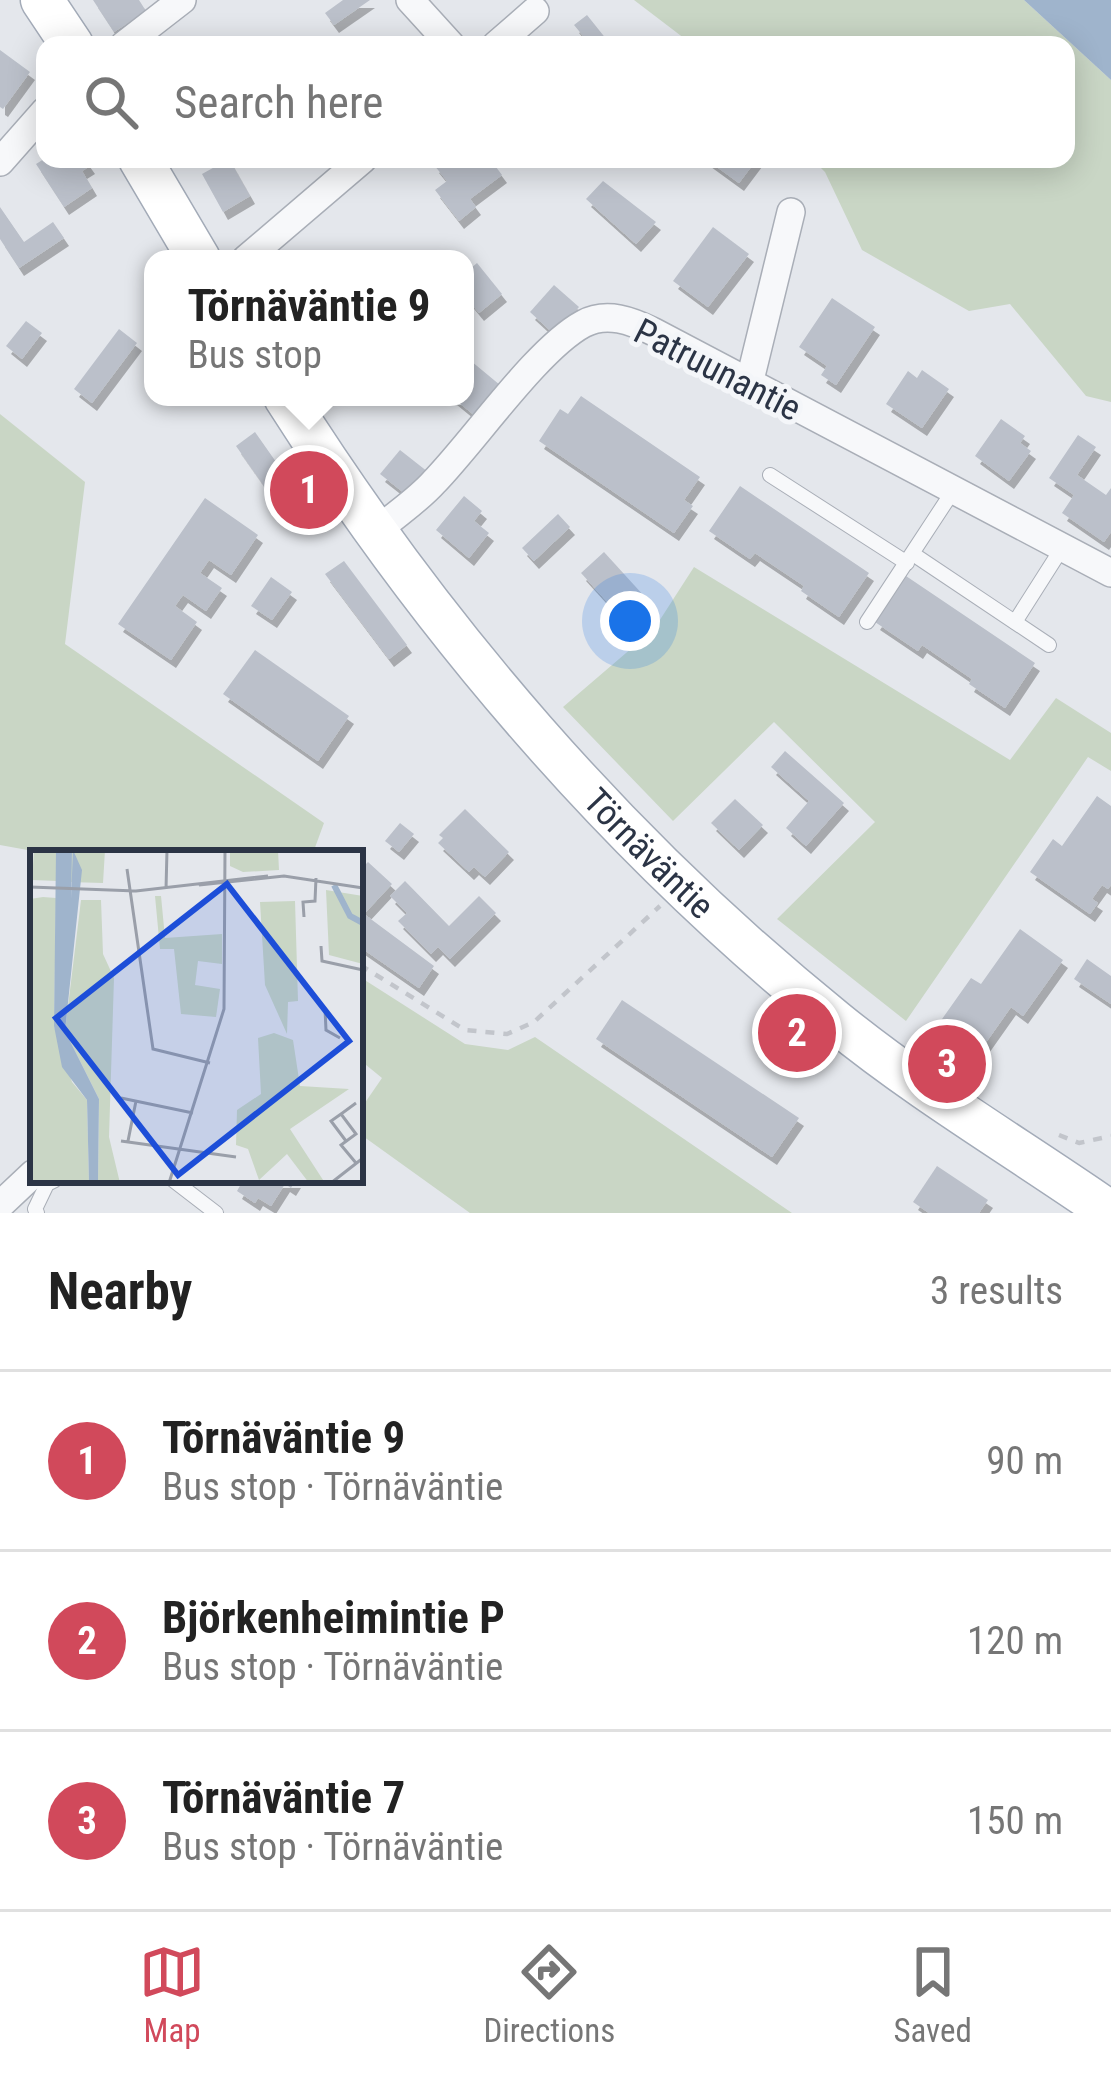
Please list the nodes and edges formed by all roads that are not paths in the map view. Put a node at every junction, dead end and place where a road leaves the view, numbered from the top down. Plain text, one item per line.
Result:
1 (42, 0) edge
2 (182, 0) edge
3 (410, 0) edge
4 (535, 11) dead end
5 (66, 36) edge
6 (136, 36) edge
7 (443, 36) edge
8 (506, 36) edge
9 (36, 121) edge
10 (0, 162) edge
11 (145, 168) edge
12 (352, 168) edge
13 (791, 212) dead end
14 (194, 250) edge
15 (257, 250) edge
16 (749, 385) junction
17 (291, 406) edge
18 (770, 475) dead end
19 (953, 491) junction
20 (377, 531) junction
21 (1062, 548) junction
22 (910, 558) junction
23 (1111, 573) edge
24 (867, 622) dead end
25 (1016, 622) junction
26 (1049, 645) dead end
27 (38, 1183) edge
28 (44, 1183) edge
29 (176, 1183) edge
30 (0, 1205) edge
31 (37, 1213) edge
32 (216, 1213) edge
33 (1111, 1213) edge

1 - 5 main road
2 - 6 street
3 - 7 street
4 - 8 street
9 - 10 street
11 - 14 main road
12 - 15 street
13 - 16 street
16 - 19 street, Patruunantie
16 - 20 street, Patruunantie
17 - 20 main road, Törnäväntie
18 - 22 lane
19 - 21 street, Patruunantie
19 - 22 lane
20 - 33 main road, Törnäväntie
21 - 23 street, Patruunantie
21 - 25 lane
22 - 24 lane
22 - 25 lane
25 - 26 lane
27 - 30 street
28 - 31 lane
29 - 32 lane

